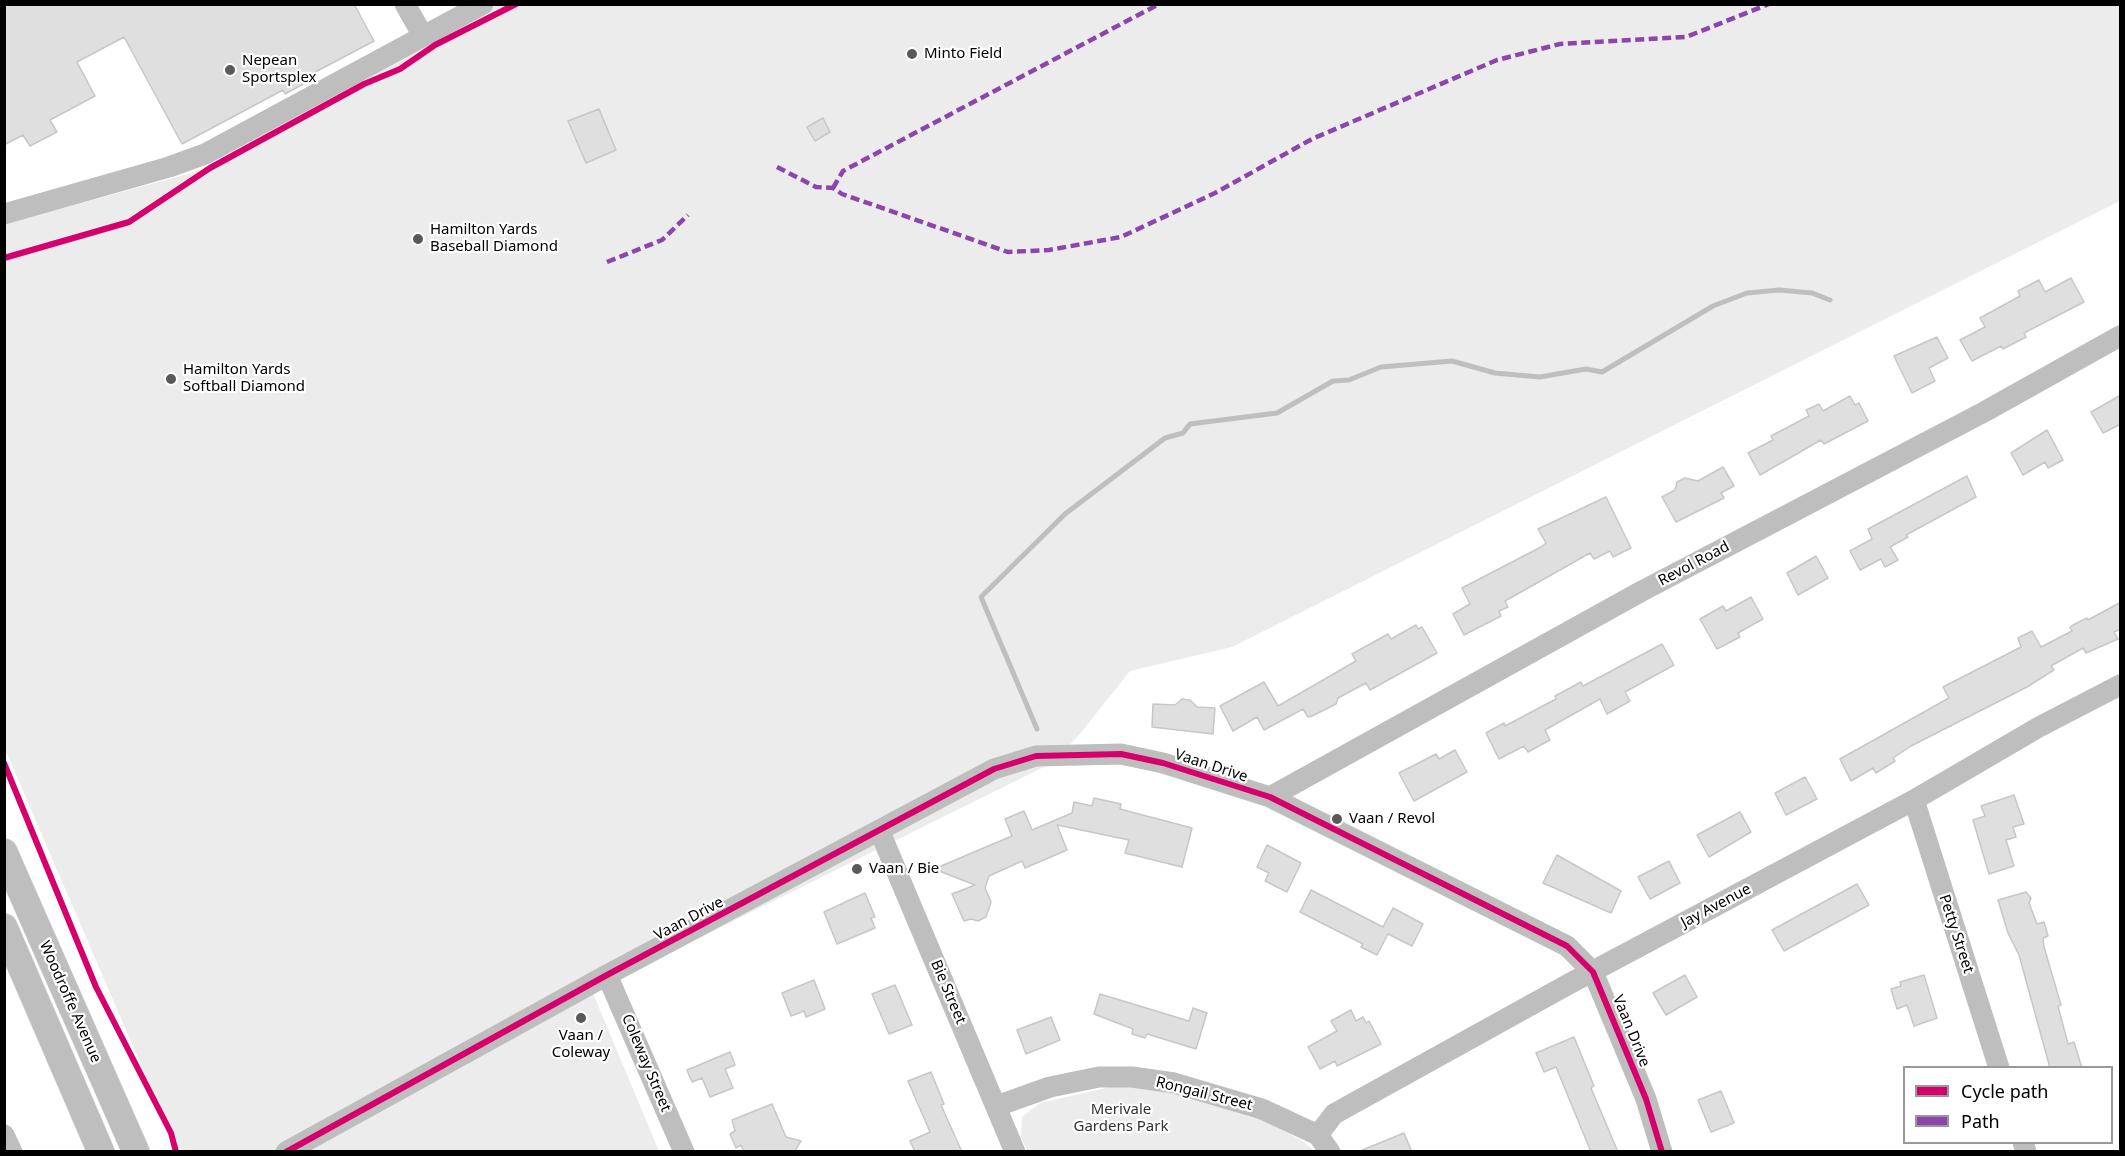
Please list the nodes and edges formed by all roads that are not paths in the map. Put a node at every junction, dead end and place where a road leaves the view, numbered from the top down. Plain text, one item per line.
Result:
1 (405, 4) edge
2 (483, 4) edge
3 (423, 36) junction
4 (4, 214) edge
5 (2121, 336) edge
6 (2121, 685) edge
7 (1270, 797) junction
8 (1914, 801) junction
9 (880, 832) junction
10 (4, 852) edge
11 (4, 927) edge
12 (1593, 972) junction
13 (608, 975) junction
14 (1998, 1066) edge
15 (996, 1106) junction
16 (4, 1135) edge
17 (1324, 1143) edge
18 (12, 1152) edge
19 (101, 1152) edge
20 (136, 1152) edge
21 (286, 1152) edge
22 (684, 1152) edge
23 (1015, 1152) edge
24 (1662, 1152) edge

1 - 3 street
2 - 3 street
3 - 4 street
5 - 7 street, Revol Road
6 - 8 street, Jay Avenue
7 - 9 street, Vaan Drive
7 - 12 street, Vaan Drive
8 - 12 street, Jay Avenue
8 - 14 street, Petty Street
9 - 13 street, Vaan Drive
9 - 15 street, Bie Street
10 - 20 main road, Woodroffe Avenue
11 - 19 main road, Woodroffe Avenue
12 - 17 street, Jay Avenue
12 - 24 street, Vaan Drive
13 - 21 street, Vaan Drive
13 - 22 street, Coleway Street
15 - 17 street, Rongail Street
15 - 23 street, Bie Street
16 - 18 street

